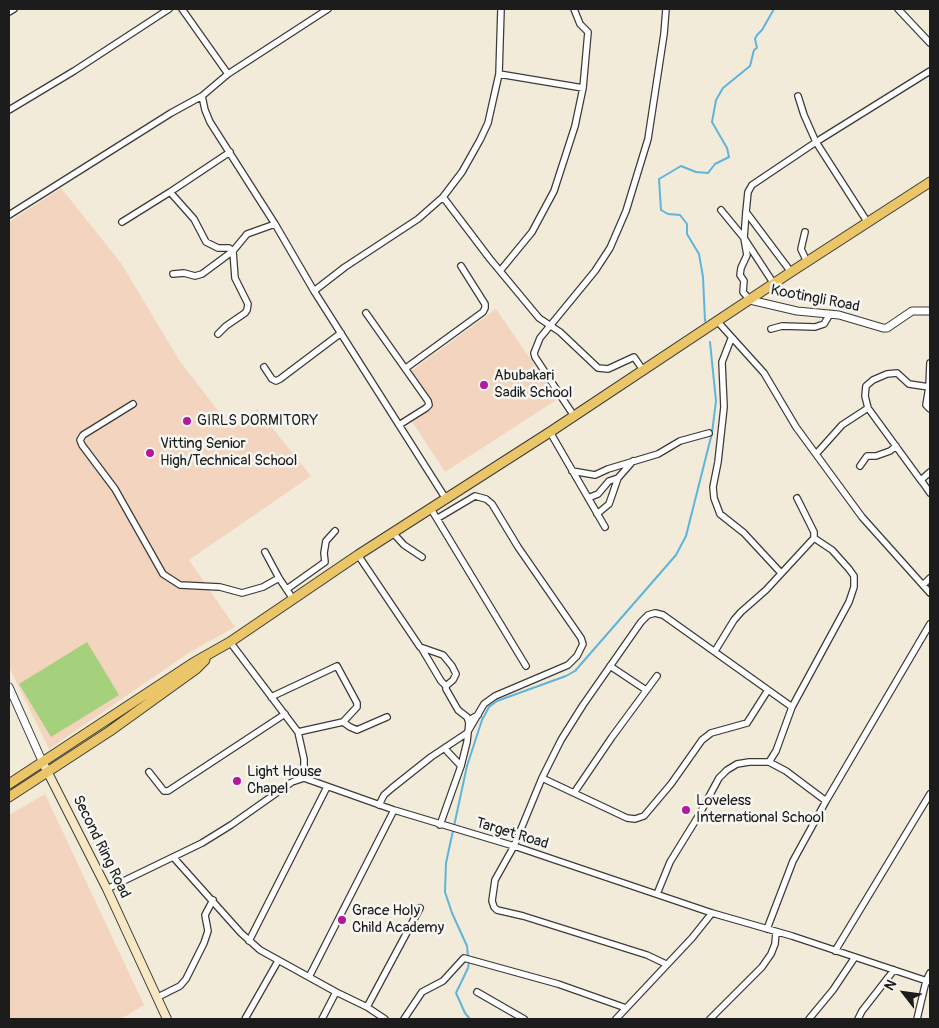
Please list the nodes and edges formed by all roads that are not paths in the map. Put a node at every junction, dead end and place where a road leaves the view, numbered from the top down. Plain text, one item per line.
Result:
1 (14, 9) edge
2 (169, 9) edge
3 (182, 9) edge
4 (328, 9) edge
5 (500, 9) edge
6 (574, 9) edge
7 (666, 9) edge
8 (898, 9) edge
9 (9, 12) edge
10 (930, 43) edge
11 (930, 71) edge
12 (228, 74) junction
13 (499, 74) junction
14 (583, 88) junction
15 (202, 96) junction
16 (798, 96) dead end
17 (9, 110) edge
18 (816, 142) junction
19 (230, 152) junction
20 (930, 182) edge
21 (170, 192) junction
22 (443, 197) junction
23 (721, 210) dead end
24 (746, 212) junction
25 (9, 215) edge
26 (122, 222) dead end
27 (868, 223) junction
28 (275, 224) junction
29 (805, 232) dead end
30 (744, 238) junction
31 (233, 252) junction
32 (807, 262) junction
33 (461, 266) dead end
34 (500, 271) junction
35 (791, 272) junction
36 (173, 274) dead end
37 (774, 284) junction
38 (314, 291) junction
39 (750, 300) junction
40 (930, 311) edge
41 (366, 313) dead end
42 (830, 314) junction
43 (714, 324) junction
44 (550, 326) junction
45 (772, 328) dead end
46 (341, 333) junction
47 (218, 334) dead end
48 (732, 339) junction
49 (930, 363) edge
50 (264, 367) dead end
51 (406, 368) junction
52 (643, 370) junction
53 (929, 387) junction
54 (133, 404) dead end
55 (868, 408) junction
56 (930, 409) edge
57 (574, 416) junction
58 (399, 425) junction
59 (550, 432) junction
60 (709, 433) dead end
61 (896, 446) junction
62 (817, 453) junction
63 (633, 461) junction
64 (860, 466) dead end
65 (572, 471) junction
66 (930, 472) edge
67 (618, 478) junction
68 (922, 482) junction
69 (930, 492) edge
70 (588, 498) junction
71 (796, 498) dead end
72 (446, 499) junction
73 (431, 509) junction
74 (597, 514) junction
75 (438, 518) junction
76 (605, 527) dead end
77 (335, 531) dead end
78 (394, 533) junction
79 (814, 538) junction
80 (266, 552) dead end
81 (358, 555) junction
82 (422, 556) dead end
83 (781, 573) junction
84 (279, 578) junction
85 (930, 578) edge
86 (923, 585) junction
87 (286, 589) junction
88 (930, 593) edge
89 (293, 599) junction
90 (930, 624) edge
91 (230, 642) junction
92 (422, 649) junction
93 (715, 651) junction
94 (526, 666) dead end
95 (610, 666) junction
96 (657, 676) dead end
97 (446, 686) junction
98 (9, 687) edge
99 (646, 690) junction
100 (768, 690) junction
101 (271, 696) junction
102 (792, 707) junction
103 (285, 714) junction
104 (478, 716) junction
105 (387, 717) dead end
106 (343, 722) junction
107 (469, 723) junction
108 (298, 732) junction
109 (467, 733) junction
110 (446, 747) junction
111 (769, 762) junction
112 (461, 766) junction
113 (45, 767) junction
114 (149, 772) dead end
115 (304, 778) junction
116 (542, 778) junction
117 (9, 784) edge
118 (327, 787) junction
119 (574, 793) junction
120 (930, 794) edge
121 (9, 797) edge
122 (826, 801) junction
123 (379, 805) junction
124 (394, 810) junction
125 (442, 825) junction
126 (514, 846) junction
127 (174, 858) junction
128 (107, 889) junction
129 (657, 894) junction
130 (213, 900) junction
131 (420, 908) dead end
132 (712, 913) junction
133 (767, 929) junction
134 (776, 932) junction
135 (248, 941) junction
136 (835, 951) junction
137 (855, 958) junction
138 (278, 961) junction
139 (666, 964) junction
140 (894, 970) junction
141 (930, 973) edge
142 (309, 977) junction
143 (928, 981) edge
144 (336, 992) junction
145 (477, 992) dead end
146 (158, 997) junction
147 (368, 1007) junction
148 (626, 1008) junction
149 (168, 1019) edge
150 (245, 1019) edge
151 (322, 1019) edge
152 (385, 1019) edge
153 (404, 1019) edge
154 (524, 1019) edge
155 (616, 1019) edge
156 (710, 1019) edge
157 (808, 1019) edge
158 (858, 1019) edge
159 (917, 1019) edge

1 - 9 street
2 - 17 street
3 - 12 street
4 - 12 street
5 - 13 street
6 - 14 street
7 - 44 street
8 - 10 street
11 - 18 street
12 - 15 street
13 - 14 street
13 - 22 street
14 - 34 street
15 - 19 street
15 - 25 street
16 - 18 street
18 - 24 street
18 - 27 street
19 - 21 street
19 - 28 street
20 - 27 highway
21 - 26 street
21 - 31 street
22 - 34 street
22 - 38 street
23 - 30 street
24 - 30 street
24 - 35 street
27 - 32 highway
28 - 31 street
28 - 38 street
29 - 32 street
30 - 37 street
30 - 39 street
31 - 36 street
31 - 47 street
32 - 35 highway
33 - 51 street
34 - 44 street
35 - 37 highway
37 - 39 highway
38 - 46 street
39 - 42 street, Kootingli Road
39 - 43 highway
40 - 42 street, Kootingli Road
41 - 51 street
42 - 45 street
43 - 48 street
43 - 52 highway
44 - 52 street
44 - 57 street
46 - 50 street
46 - 58 street
48 - 62 street
48 - 83 street
49 - 53 street
51 - 58 street
52 - 57 highway
53 - 55 street
53 - 56 street
54 - 84 street
55 - 61 street
55 - 62 street
57 - 59 highway
58 - 72 street
59 - 65 street
59 - 72 highway
60 - 63 street
61 - 64 street
61 - 68 street
62 - 86 street
63 - 65 street
63 - 67 street
65 - 70 street
66 - 68 street
67 - 70 street
67 - 74 street
68 - 69 street
70 - 74 street
71 - 79 street
72 - 73 highway
73 - 75 street
73 - 78 highway
74 - 76 street
75 - 94 street
75 - 104 street
77 - 87 street
78 - 81 highway
78 - 82 street
79 - 83 street
79 - 102 street
80 - 84 street
81 - 89 highway
81 - 92 street
83 - 93 street
84 - 87 street
85 - 86 street
86 - 88 street
87 - 89 street
89 - 91 highway
90 - 122 street
91 - 101 street
91 - 113 highway
92 - 97 street
92 - 97 street
93 - 95 street
93 - 100 street
95 - 99 street
95 - 116 street
96 - 99 street
97 - 107 street
98 - 113 street, Second Ring Road
99 - 119 street
100 - 102 street
100 - 119 street
101 - 103 street
101 - 106 street
102 - 111 street
103 - 108 street
103 - 114 street
104 - 107 street
104 - 109 street
105 - 106 street
106 - 108 street
107 - 109 street
108 - 115 street
109 - 110 street
109 - 112 street
110 - 112 street
110 - 123 street
111 - 122 street
111 - 129 street
112 - 125 street
113 - 117 highway
113 - 121 highway
113 - 128 main road, Second Ring Road
115 - 118 street, Target Road
115 - 127 street
116 - 119 street
116 - 126 street
118 - 123 street, Target Road
118 - 135 street
120 - 136 street
122 - 133 street
123 - 124 street, Target Road
124 - 125 street, Target Road
124 - 142 street
125 - 126 street, Target Road
126 - 129 street, Target Road
126 - 139 street
127 - 128 street
127 - 130 street
128 - 146 main road, Second Ring Road
129 - 132 street, Target Road
130 - 135 street
130 - 146 street
131 - 147 street
132 - 133 street, Target Road
132 - 139 street
133 - 134 street, Target Road
134 - 136 street, Target Road
134 - 156 street
135 - 138 street
136 - 137 street, Target Road
137 - 140 street, Target Road
137 - 157 street
138 - 142 street
138 - 150 street
139 - 148 street
140 - 143 street, Target Road
140 - 158 street
141 - 143 street
142 - 144 street
143 - 159 street
144 - 147 street
144 - 151 street
145 - 154 street
146 - 149 main road, Second Ring Road
147 - 152 street
148 - 153 street
148 - 155 street

